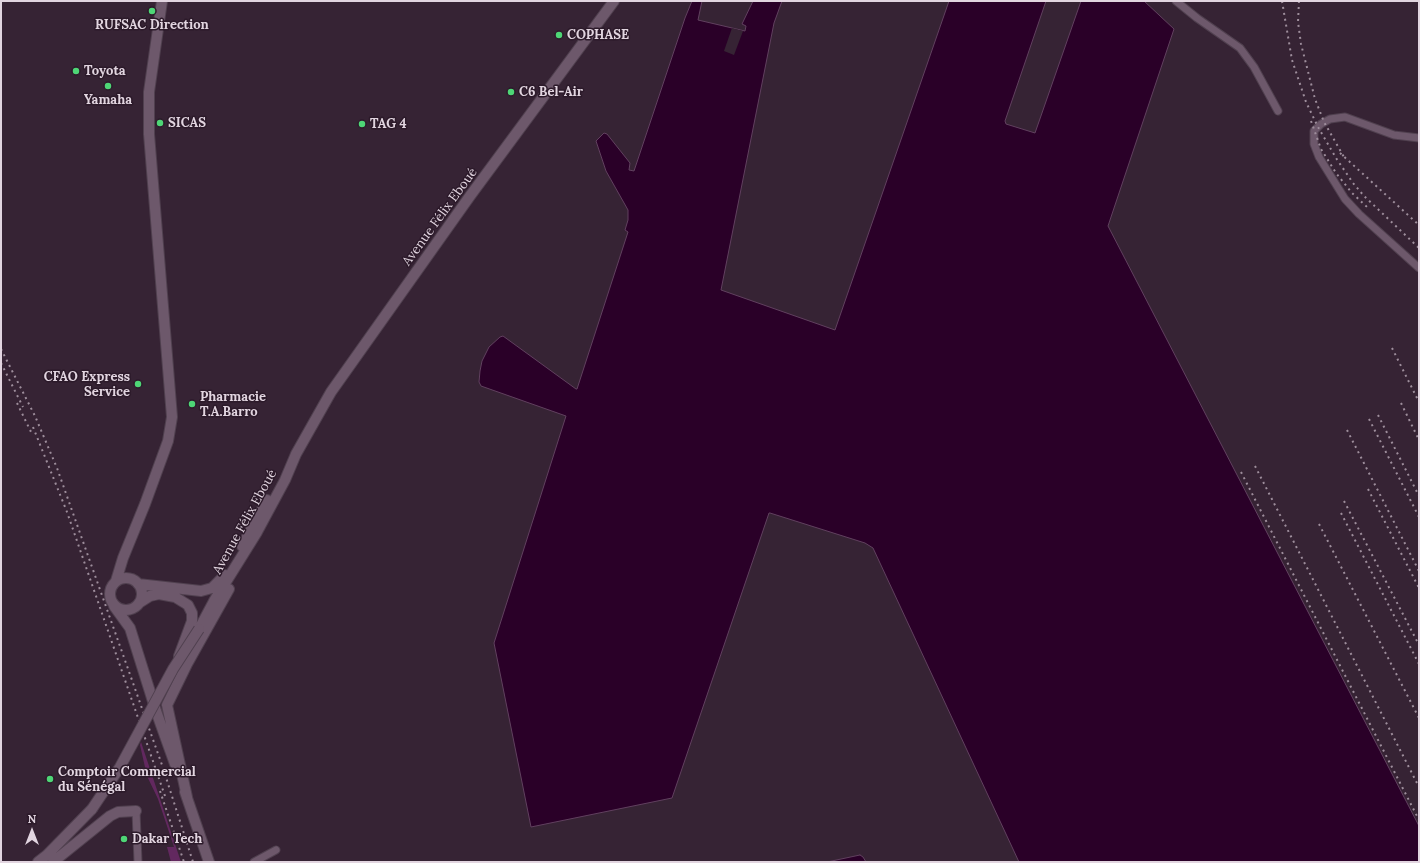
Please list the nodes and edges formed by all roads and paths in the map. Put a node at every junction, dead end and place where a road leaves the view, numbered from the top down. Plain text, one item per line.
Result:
1 (162, 1) edge
2 (614, 1) edge
3 (1176, 1) edge
4 (1278, 111) dead end
5 (1419, 138) edge
6 (1419, 268) edge
7 (296, 454) junction
8 (257, 532) junction
9 (123, 558) junction
10 (225, 575) junction
11 (116, 581) junction
12 (136, 582) junction
13 (199, 591) junction
14 (212, 604) junction
15 (137, 605) junction
16 (188, 605) junction
17 (114, 606) junction
18 (130, 628) junction
19 (194, 629) junction
20 (167, 705) junction
21 (156, 711) junction
22 (187, 797) junction
23 (136, 811) joint
24 (75, 830) junction
25 (276, 850) dead end
26 (38, 862) edge
27 (53, 862) edge
28 (138, 862) edge
29 (209, 862) edge
30 (254, 862) edge

1 - 9 street
2 - 7 street, Avenue Félix Eboué
3 - 4 street
5 - 6 street
7 - 8 street, Avenue Félix Eboué
7 - 10 street, Avenue Félix Eboué
8 - 14 street, Avenue Félix Eboué
8 - 20 street
9 - 11 street
9 - 12 street
10 - 13 street
10 - 14 street, Avenue Félix Eboué
11 - 12 street
11 - 17 street
12 - 13 street
12 - 15 street
13 - 14 street
13 - 16 street
14 - 19 street, Avenue Félix Eboué
15 - 16 street
15 - 17 street
15 - 18 street
16 - 19 street
17 - 18 street
18 - 21 street
19 - 24 street, Avenue Félix Eboué, bridge
20 - 21 street
20 - 22 street
21 - 22 street
22 - 29 street
23 - 27 street
23 - 28 street
24 - 26 street
24 - 27 street
25 - 30 street

